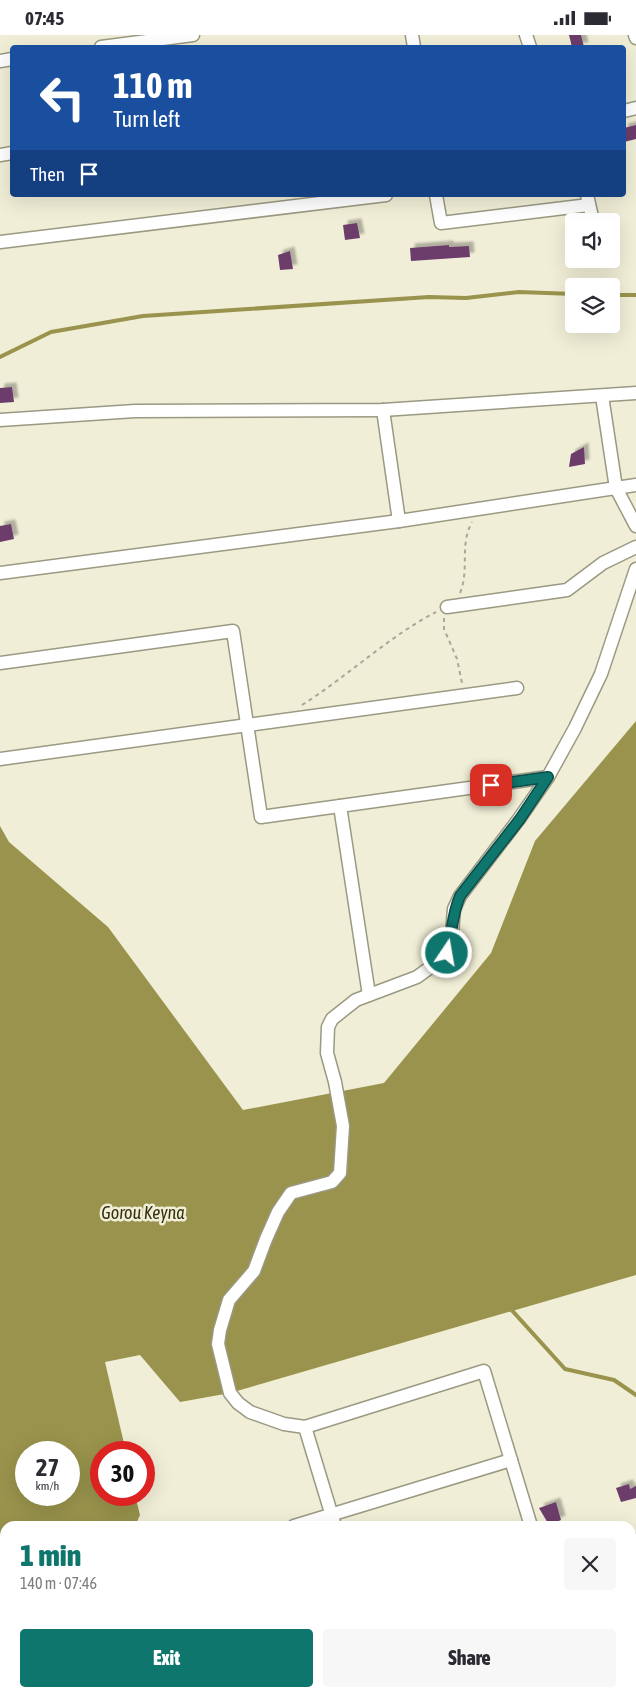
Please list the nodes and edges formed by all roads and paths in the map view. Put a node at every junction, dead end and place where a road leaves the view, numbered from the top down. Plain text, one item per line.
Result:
1 (193, 35) edge
2 (116, 45) edge
3 (370, 197) edge
4 (436, 197) edge
5 (588, 200) edge
6 (591, 213) edge
7 (0, 242) edge
8 (636, 393) edge
9 (602, 396) junction
10 (383, 411) junction
11 (0, 420) edge
12 (636, 485) edge
13 (616, 488) junction
14 (399, 521) junction
15 (636, 526) edge
16 (636, 547) edge
17 (636, 569) edge
18 (0, 573) edge
19 (447, 607) joint
20 (0, 663) edge
21 (516, 688) dead end
22 (299, 707) dead end
23 (246, 725) junction
24 (0, 759) edge
25 (548, 777) junction
26 (340, 806) junction
27 (369, 995) junction
28 (305, 1427) junction
29 (511, 1460) junction
30 (333, 1521) edge
31 (529, 1521) edge

1 - 2 street
3 - 7 street
4 - 5 street
5 - 6 street
8 - 9 street
9 - 10 street
9 - 13 street
10 - 11 street
10 - 14 street
12 - 13 street
13 - 14 street
13 - 15 street
14 - 18 street
16 - 19 street
17 - 25 street
19 - 22 path
20 - 23 street
21 - 23 street
23 - 24 street
23 - 26 street
25 - 26 street
25 - 27 street
26 - 27 street
27 - 28 street
28 - 29 street
28 - 30 street
29 - 30 street
29 - 31 street

